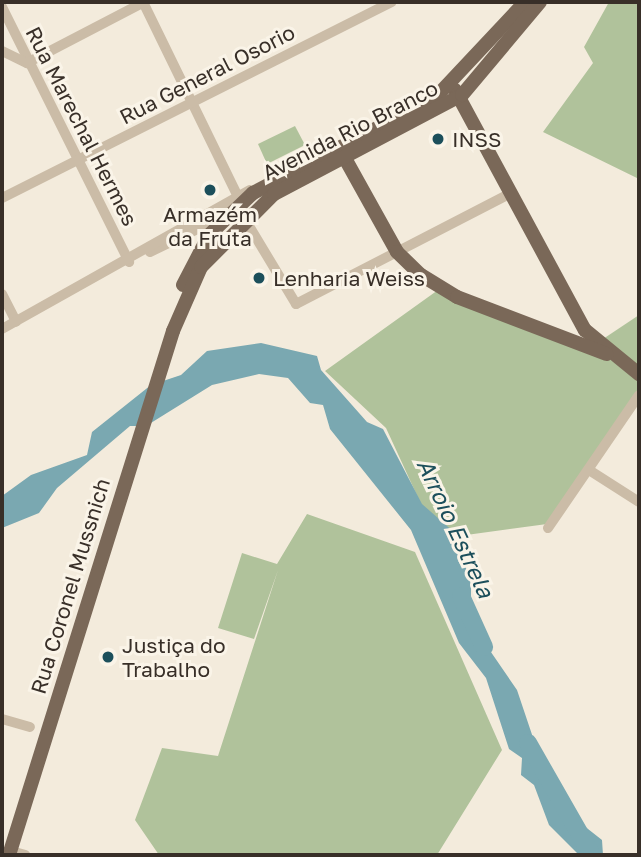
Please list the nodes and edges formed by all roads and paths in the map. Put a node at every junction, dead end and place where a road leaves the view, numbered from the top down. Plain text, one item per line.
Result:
1 (143, 2) edge
2 (391, 2) edge
3 (525, 2) edge
4 (540, 2) edge
5 (2, 7) edge
6 (2, 51) edge
7 (27, 63) junction
8 (449, 86) junction
9 (462, 95) junction
10 (193, 104) junction
11 (343, 155) junction
12 (78, 160) junction
13 (271, 188) junction
14 (511, 193) junction
15 (2, 198) edge
16 (236, 203) junction
17 (246, 221) junction
18 (397, 252) junction
19 (129, 262) junction
20 (2, 294) edge
21 (16, 322) junction
22 (2, 329) edge
23 (585, 330) junction
24 (172, 332) junction
25 (565, 338) junction
26 (607, 354) junction
27 (639, 374) edge
28 (639, 395) edge
29 (589, 470) junction
30 (639, 502) edge
31 (548, 528) dead end
32 (2, 719) edge
33 (30, 727) dead end
34 (12, 849) edge

1 - 7 street
1 - 10 street
2 - 10 street, Rua General Osorio
3 - 8 main road, Avenida Rio Branco
4 - 9 main road, Avenida Rio Branco
5 - 7 street, Rua Marechal Hermes
6 - 7 street
7 - 12 street, Rua Marechal Hermes
8 - 9 main road
8 - 11 main road, Avenida Rio Branco
9 - 11 main road, Avenida Rio Branco
9 - 14 main road
10 - 12 street, Rua General Osorio
10 - 16 street
11 - 13 main road, Avenida Rio Branco
11 - 18 main road
12 - 15 street, Rua General Osorio
12 - 19 street, Rua Marechal Hermes
13 - 16 main road, Rua Coronel Mussnich
13 - 17 main road, Rua Coronel Mussnich
14 - 18 street
14 - 23 main road
16 - 19 street
16 - 24 main road, Rua Coronel Mussnich
17 - 18 street
17 - 24 main road, Rua Coronel Mussnich
18 - 25 main road
19 - 21 street
20 - 21 street
21 - 22 street
23 - 25 main road
23 - 26 main road
24 - 34 main road, Rua Coronel Mussnich
25 - 26 main road
26 - 27 main road
28 - 29 street
29 - 30 street
29 - 31 street
32 - 33 street

